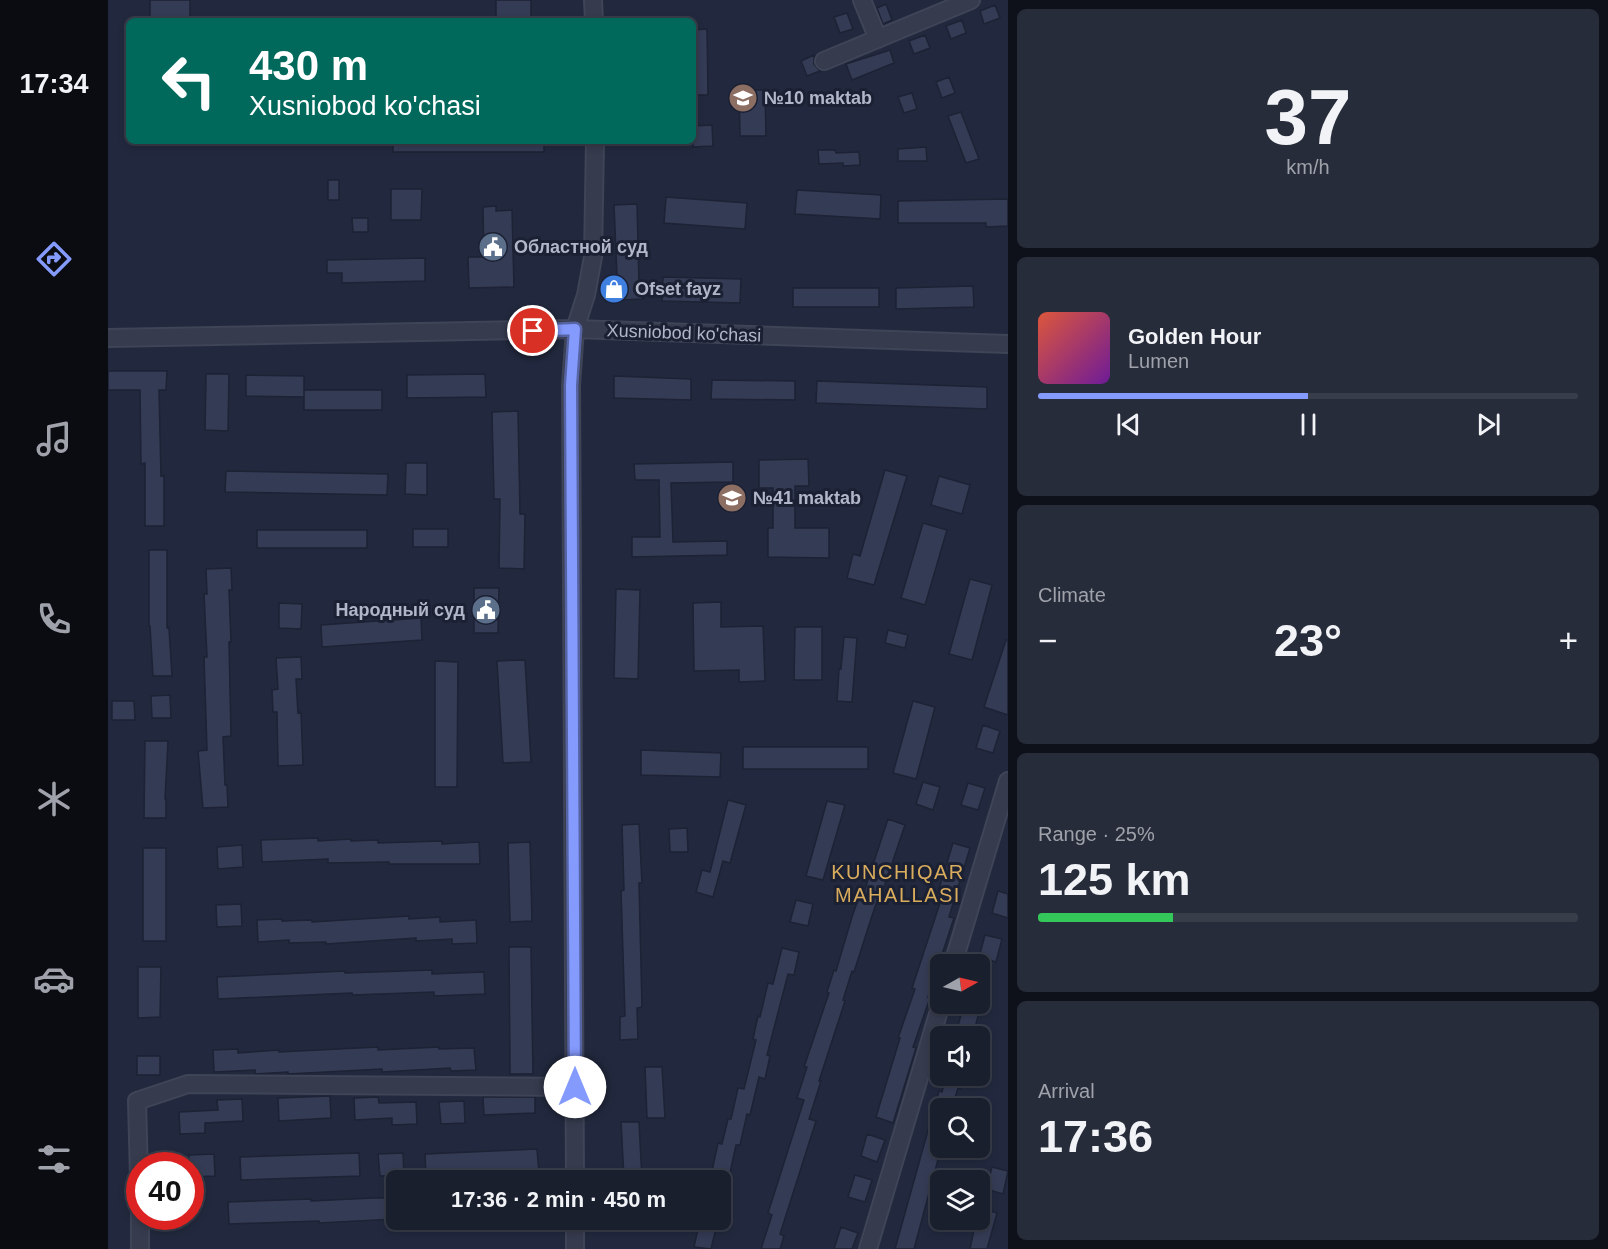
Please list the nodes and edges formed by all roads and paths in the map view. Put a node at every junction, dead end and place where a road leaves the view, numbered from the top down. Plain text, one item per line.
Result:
1 (593, 0) edge
2 (862, 0) edge
3 (971, 0) edge
4 (594, 18) edge
5 (878, 39) junction
6 (824, 61) dead end
7 (595, 144) edge
8 (575, 329) junction
9 (108, 338) edge
10 (1008, 344) edge
11 (1008, 781) edge
12 (956, 954) edge
13 (938, 1014) edge
14 (575, 1087) junction
15 (138, 1152) edge
16 (575, 1170) edge
17 (140, 1230) edge
18 (575, 1230) edge
19 (140, 1249) edge
20 (575, 1249) edge
21 (868, 1249) edge

1 - 4 street
2 - 5 street
3 - 5 street
5 - 6 street
7 - 8 street
8 - 9 street, Xusniobod ko'chasi
8 - 10 street, Xusniobod ko'chasi
8 - 14 street
11 - 12 street
13 - 21 street
14 - 15 street
14 - 16 street
17 - 19 street
18 - 20 street

